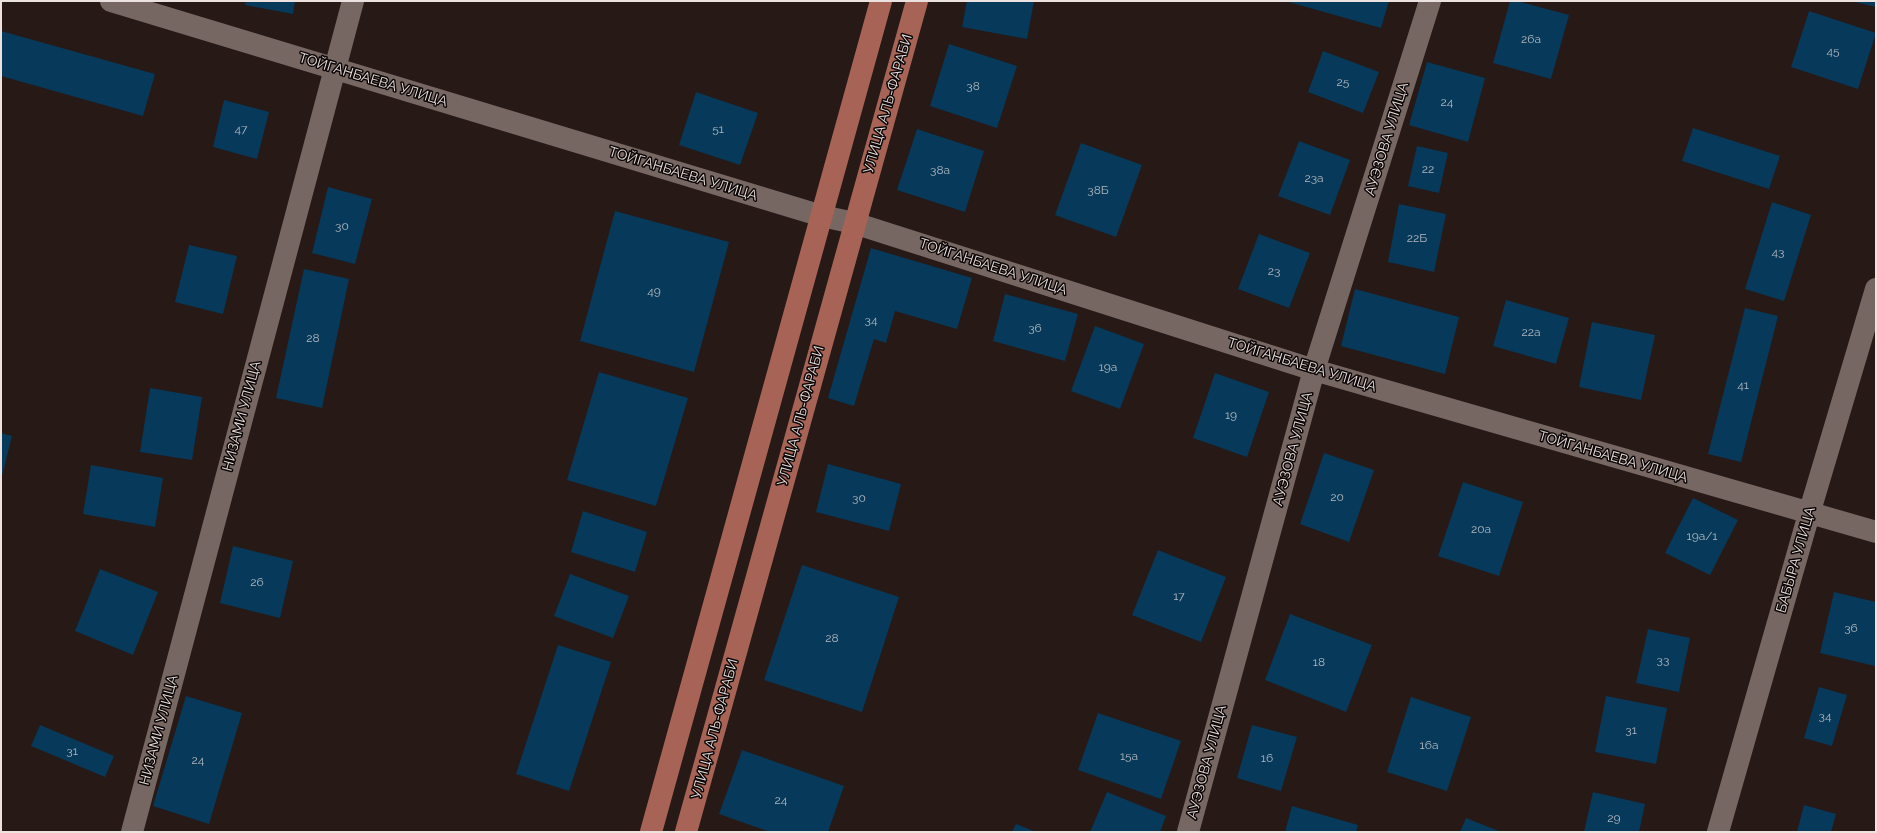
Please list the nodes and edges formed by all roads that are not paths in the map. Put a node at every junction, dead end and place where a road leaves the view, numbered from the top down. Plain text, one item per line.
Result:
1 (110, 1) edge
2 (353, 1) edge
3 (881, 1) edge
4 (917, 1) edge
5 (1430, 1) edge
6 (334, 68) junction
7 (822, 216) junction
8 (854, 223) junction
9 (1876, 289) edge
10 (1314, 370) junction
11 (1809, 514) junction
12 (1876, 532) edge
13 (132, 832) edge
14 (651, 832) edge
15 (686, 832) edge
16 (1188, 832) edge
17 (1718, 832) edge

1 - 6 street, ТОЙГАНБАЕВА УЛИЦА
2 - 6 street, НИЗАМИ УЛИЦА
3 - 7 main road
4 - 8 main road, УЛИЦА АЛЬ-ФАРАБИ
5 - 10 street, АУЭЗОВА УЛИЦА
6 - 7 street, ТОЙГАНБАЕВА УЛИЦА
6 - 13 street, НИЗАМИ УЛИЦА
7 - 8 street, ТОЙГАНБАЕВА УЛИЦА
7 - 14 main road
8 - 10 street, ТОЙГАНБАЕВА УЛИЦА
8 - 15 main road, УЛИЦА АЛЬ-ФАРАБИ
9 - 11 street, БАБЫРА УЛИЦА
10 - 11 street, ТОЙГАНБАЕВА УЛИЦА
10 - 16 street, АУЭЗОВА УЛИЦА
11 - 12 street, ТОЙГАНБАЕВА УЛИЦА
11 - 17 street, БАБЫРА УЛИЦА

